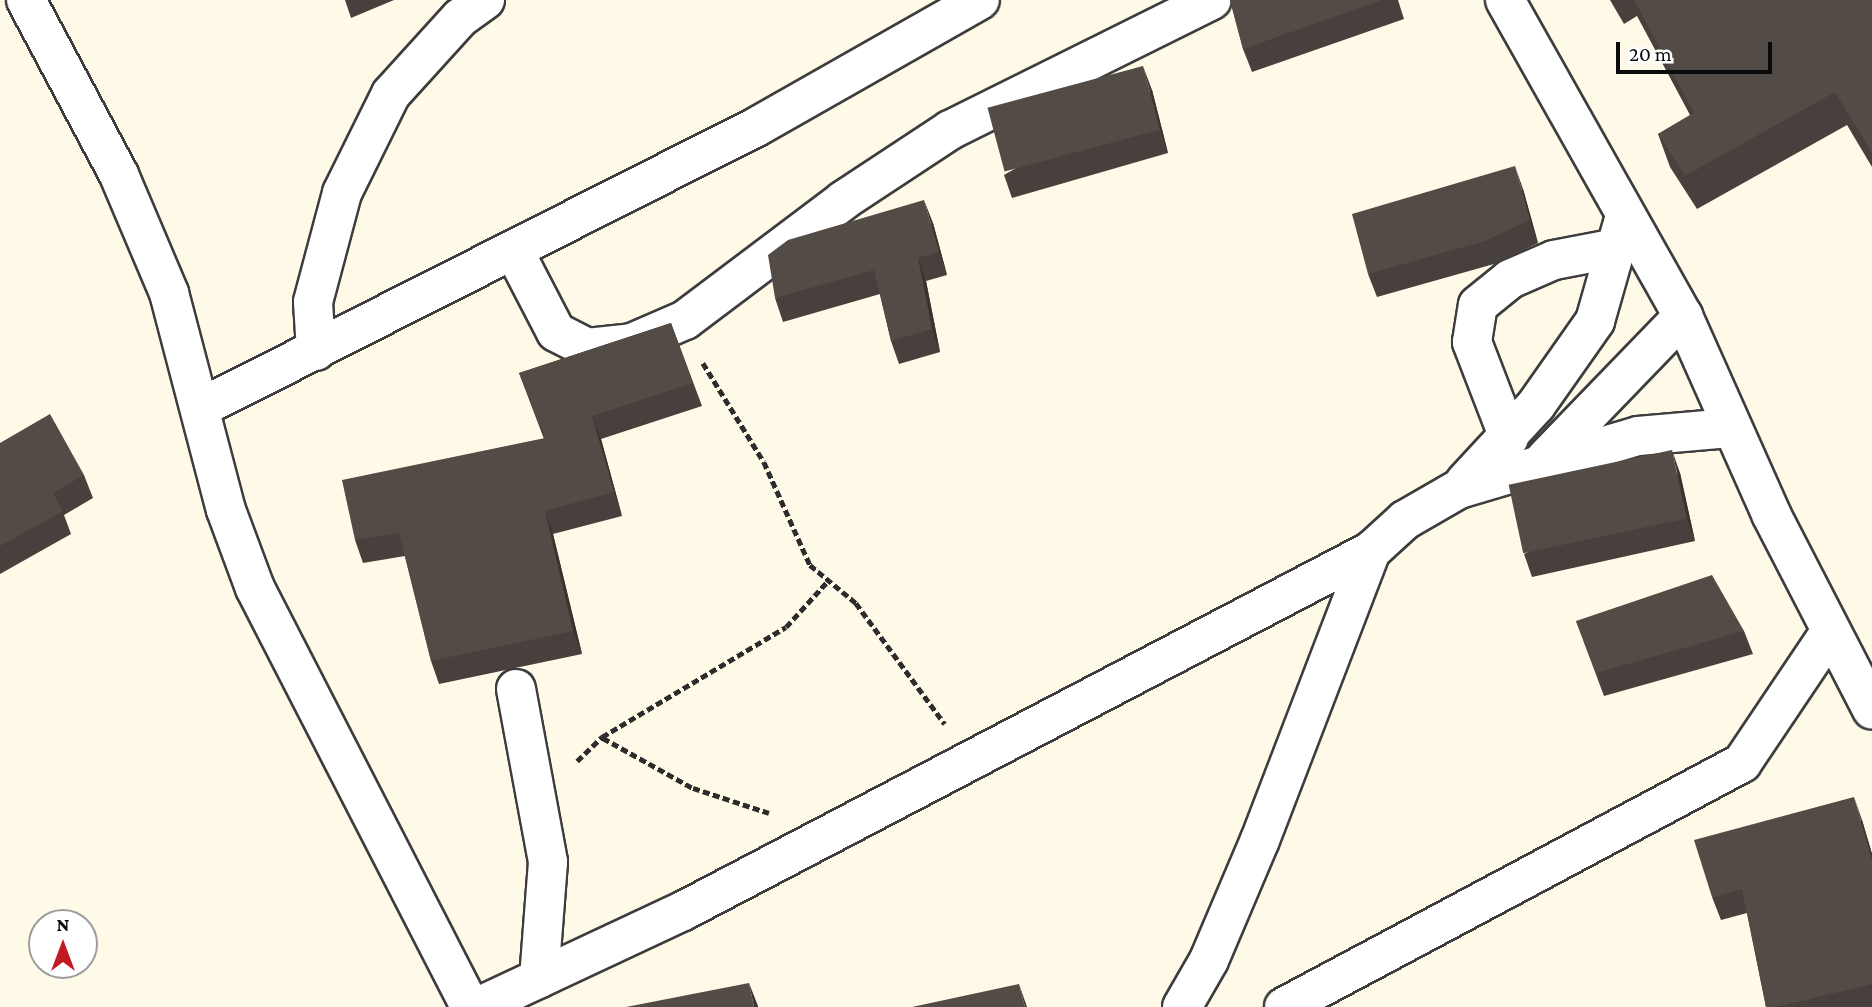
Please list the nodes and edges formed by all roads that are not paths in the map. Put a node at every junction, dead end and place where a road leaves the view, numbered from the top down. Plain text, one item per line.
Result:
1 (26, 0) edge
2 (485, 0) edge
3 (980, 0) edge
4 (1212, 0) edge
5 (1505, 0) edge
6 (1621, 232) junction
7 (514, 251) junction
8 (1683, 316) junction
9 (316, 351) junction
10 (202, 407) junction
11 (1730, 428) junction
12 (1509, 439) junction
13 (1543, 460) junction
14 (1459, 489) junction
15 (1371, 551) junction
16 (1830, 632) junction
17 (516, 689) dead end
18 (1872, 710) edge
19 (538, 979) junction
20 (470, 1007) edge
21 (478, 1007) edge
22 (1181, 1007) edge
23 (1284, 1007) edge

1 - 10 street
2 - 9 street
3 - 7 street
4 - 7 street
5 - 6 street
6 - 8 street
6 - 12 street
6 - 12 street
7 - 9 street
8 - 11 street
8 - 13 street
9 - 10 street
10 - 20 street
11 - 13 street
11 - 16 street
12 - 14 street
13 - 14 street
14 - 15 street
15 - 19 street
15 - 22 street
16 - 18 street
16 - 23 street
17 - 19 street
19 - 21 street

